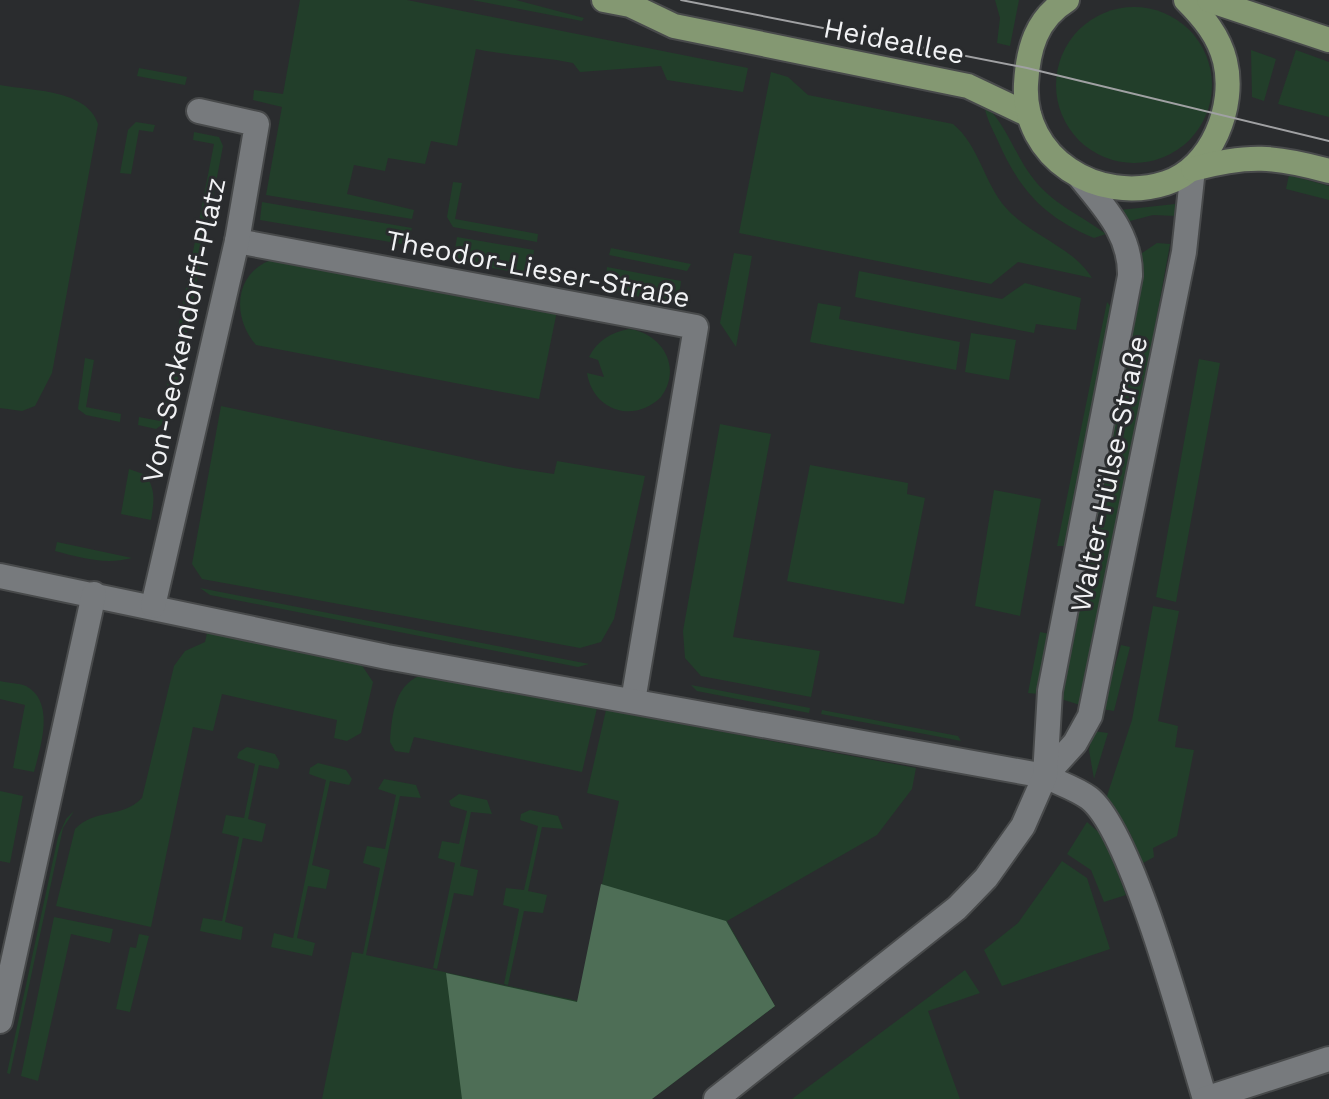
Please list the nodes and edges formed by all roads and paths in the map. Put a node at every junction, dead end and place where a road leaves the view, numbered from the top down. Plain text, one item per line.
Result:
1 (604, 0) edge
2 (1041, 0) edge
3 (1067, 0) edge
4 (1186, 0) edge
5 (1209, 0) edge
6 (1036, 31) junction
7 (1329, 40) edge
8 (199, 111) dead end
9 (1029, 115) junction
10 (1193, 169) junction
11 (1329, 171) edge
12 (1080, 177) junction
13 (237, 241) junction
14 (0, 576) edge
15 (94, 594) junction
16 (153, 606) junction
17 (633, 701) junction
18 (1045, 776) junction
19 (0, 1021) edge
20 (1329, 1059) edge
21 (716, 1099) edge
22 (1205, 1099) edge

1 - 9 main road, Heideallee
2 - 6 street
3 - 6 main road
4 - 10 main road
5 - 7 main road
6 - 9 main road
8 - 13 street, Von-Seckendorff-Platz
9 - 12 main road
10 - 11 main road
10 - 12 main road
10 - 18 street, Walter-Hülse-Straße
12 - 18 street, Walter-Hülse-Straße
13 - 16 street, Von-Seckendorff-Platz
13 - 17 street, Theodor-Lieser-Straße
14 - 15 street
15 - 16 street
15 - 19 street
16 - 17 street
17 - 18 street
18 - 21 street, Walter-Hülse-Straße
18 - 22 street
20 - 22 street

